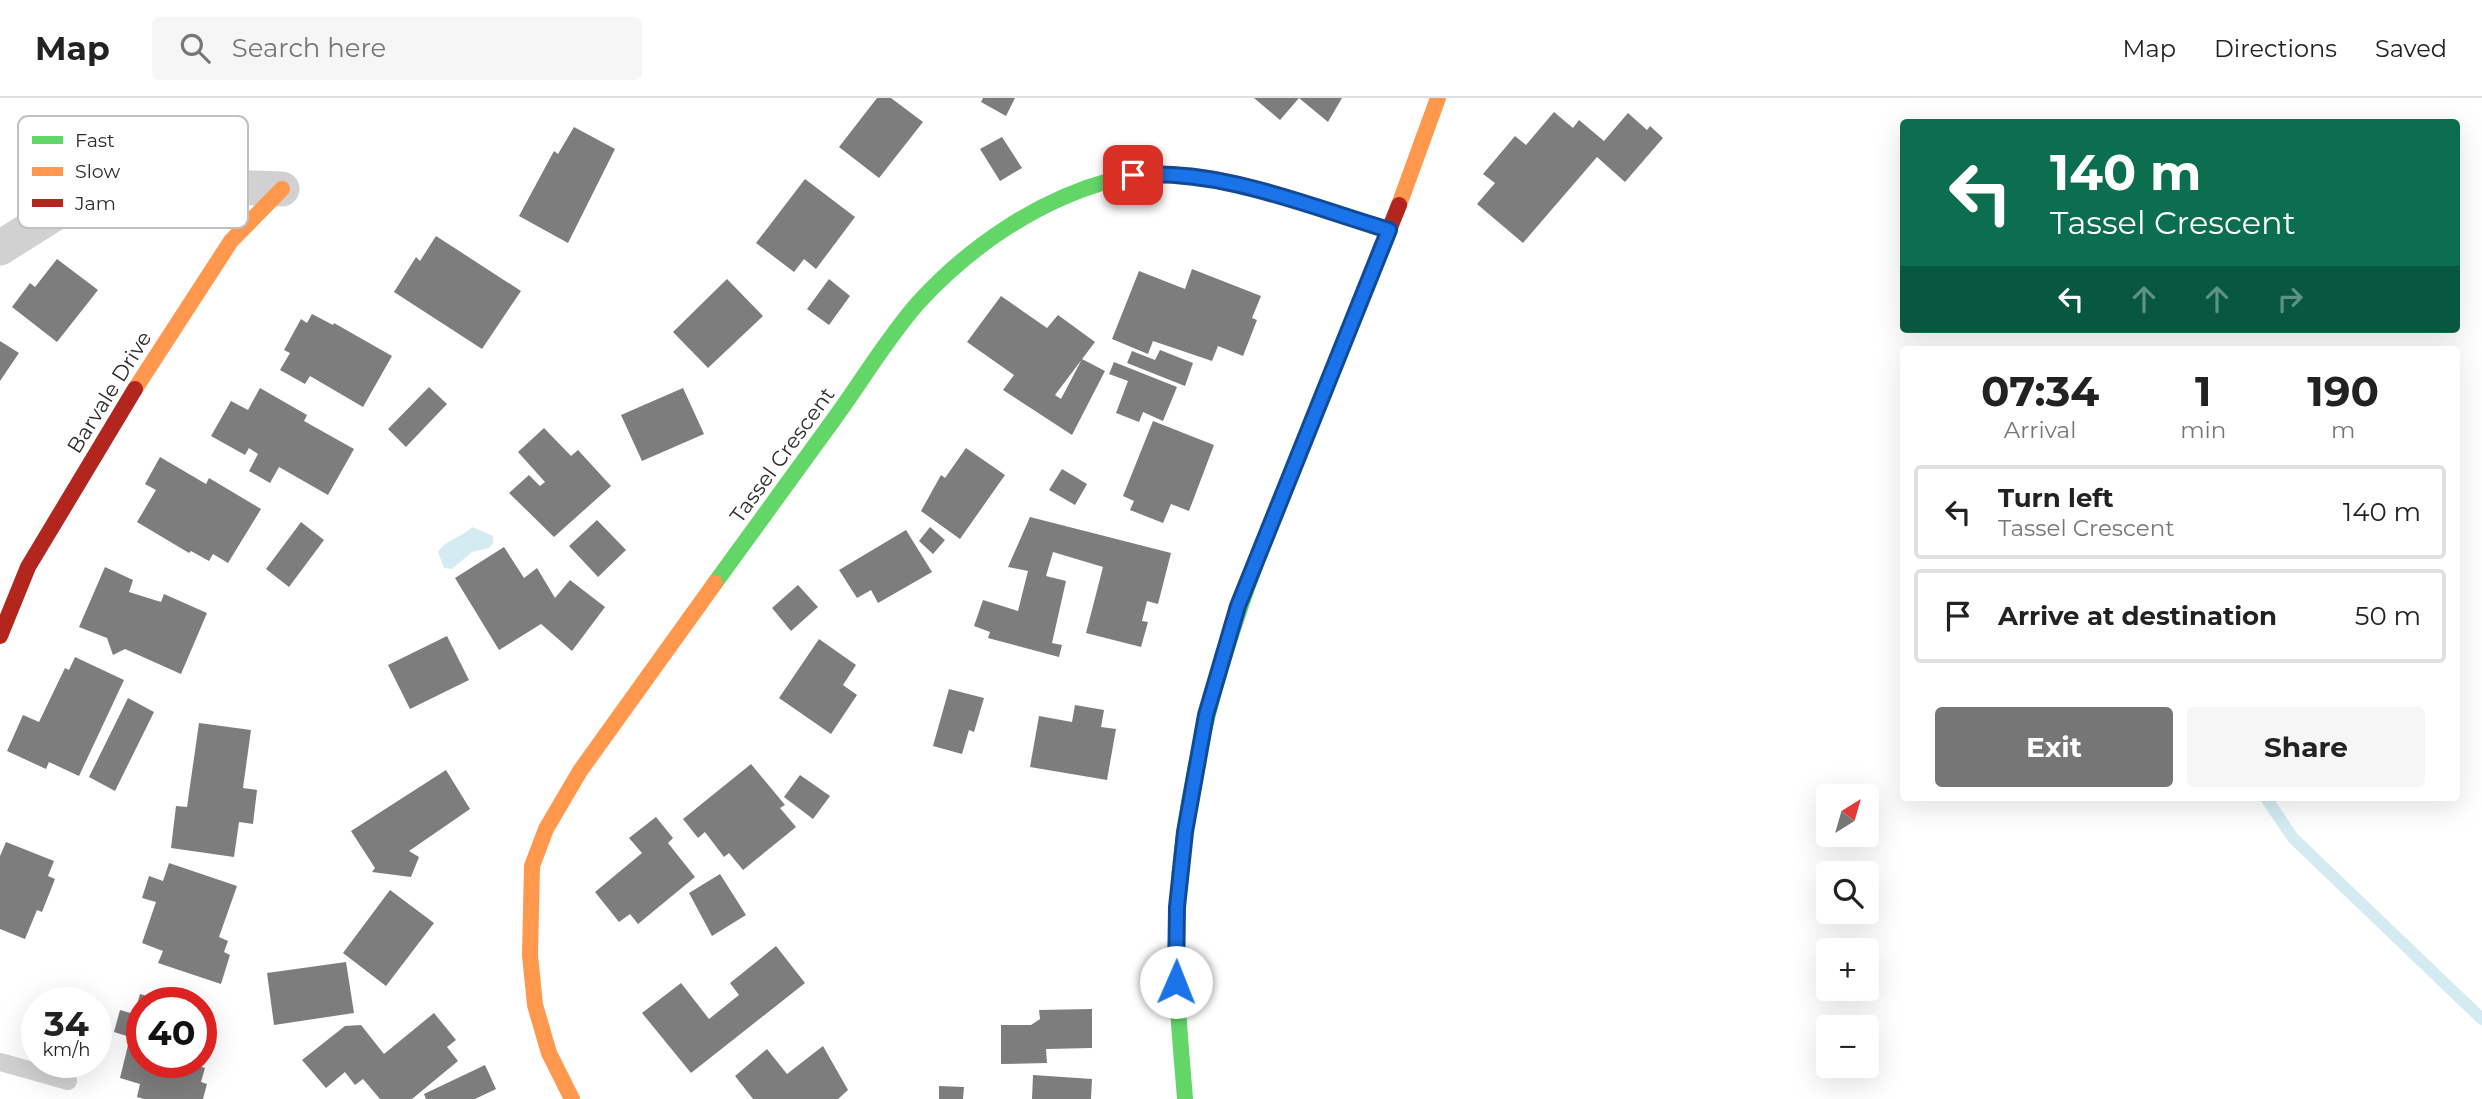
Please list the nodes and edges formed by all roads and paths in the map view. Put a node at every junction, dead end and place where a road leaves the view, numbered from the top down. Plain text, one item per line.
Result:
1 (1438, 98) edge
2 (248, 188) edge
3 (282, 189) joint
4 (248, 224) edge
5 (32, 228) edge
6 (244, 228) edge
7 (1389, 230) junction
8 (0, 248) edge
9 (0, 636) edge
10 (0, 1062) edge
11 (68, 1081) dead end
12 (572, 1099) edge
13 (1185, 1099) edge

1 - 7 street
2 - 3 street
3 - 4 street, Barvale Drive
5 - 8 street
6 - 9 street, Barvale Drive
7 - 12 street, Tassel Crescent
7 - 13 street
10 - 11 lane

